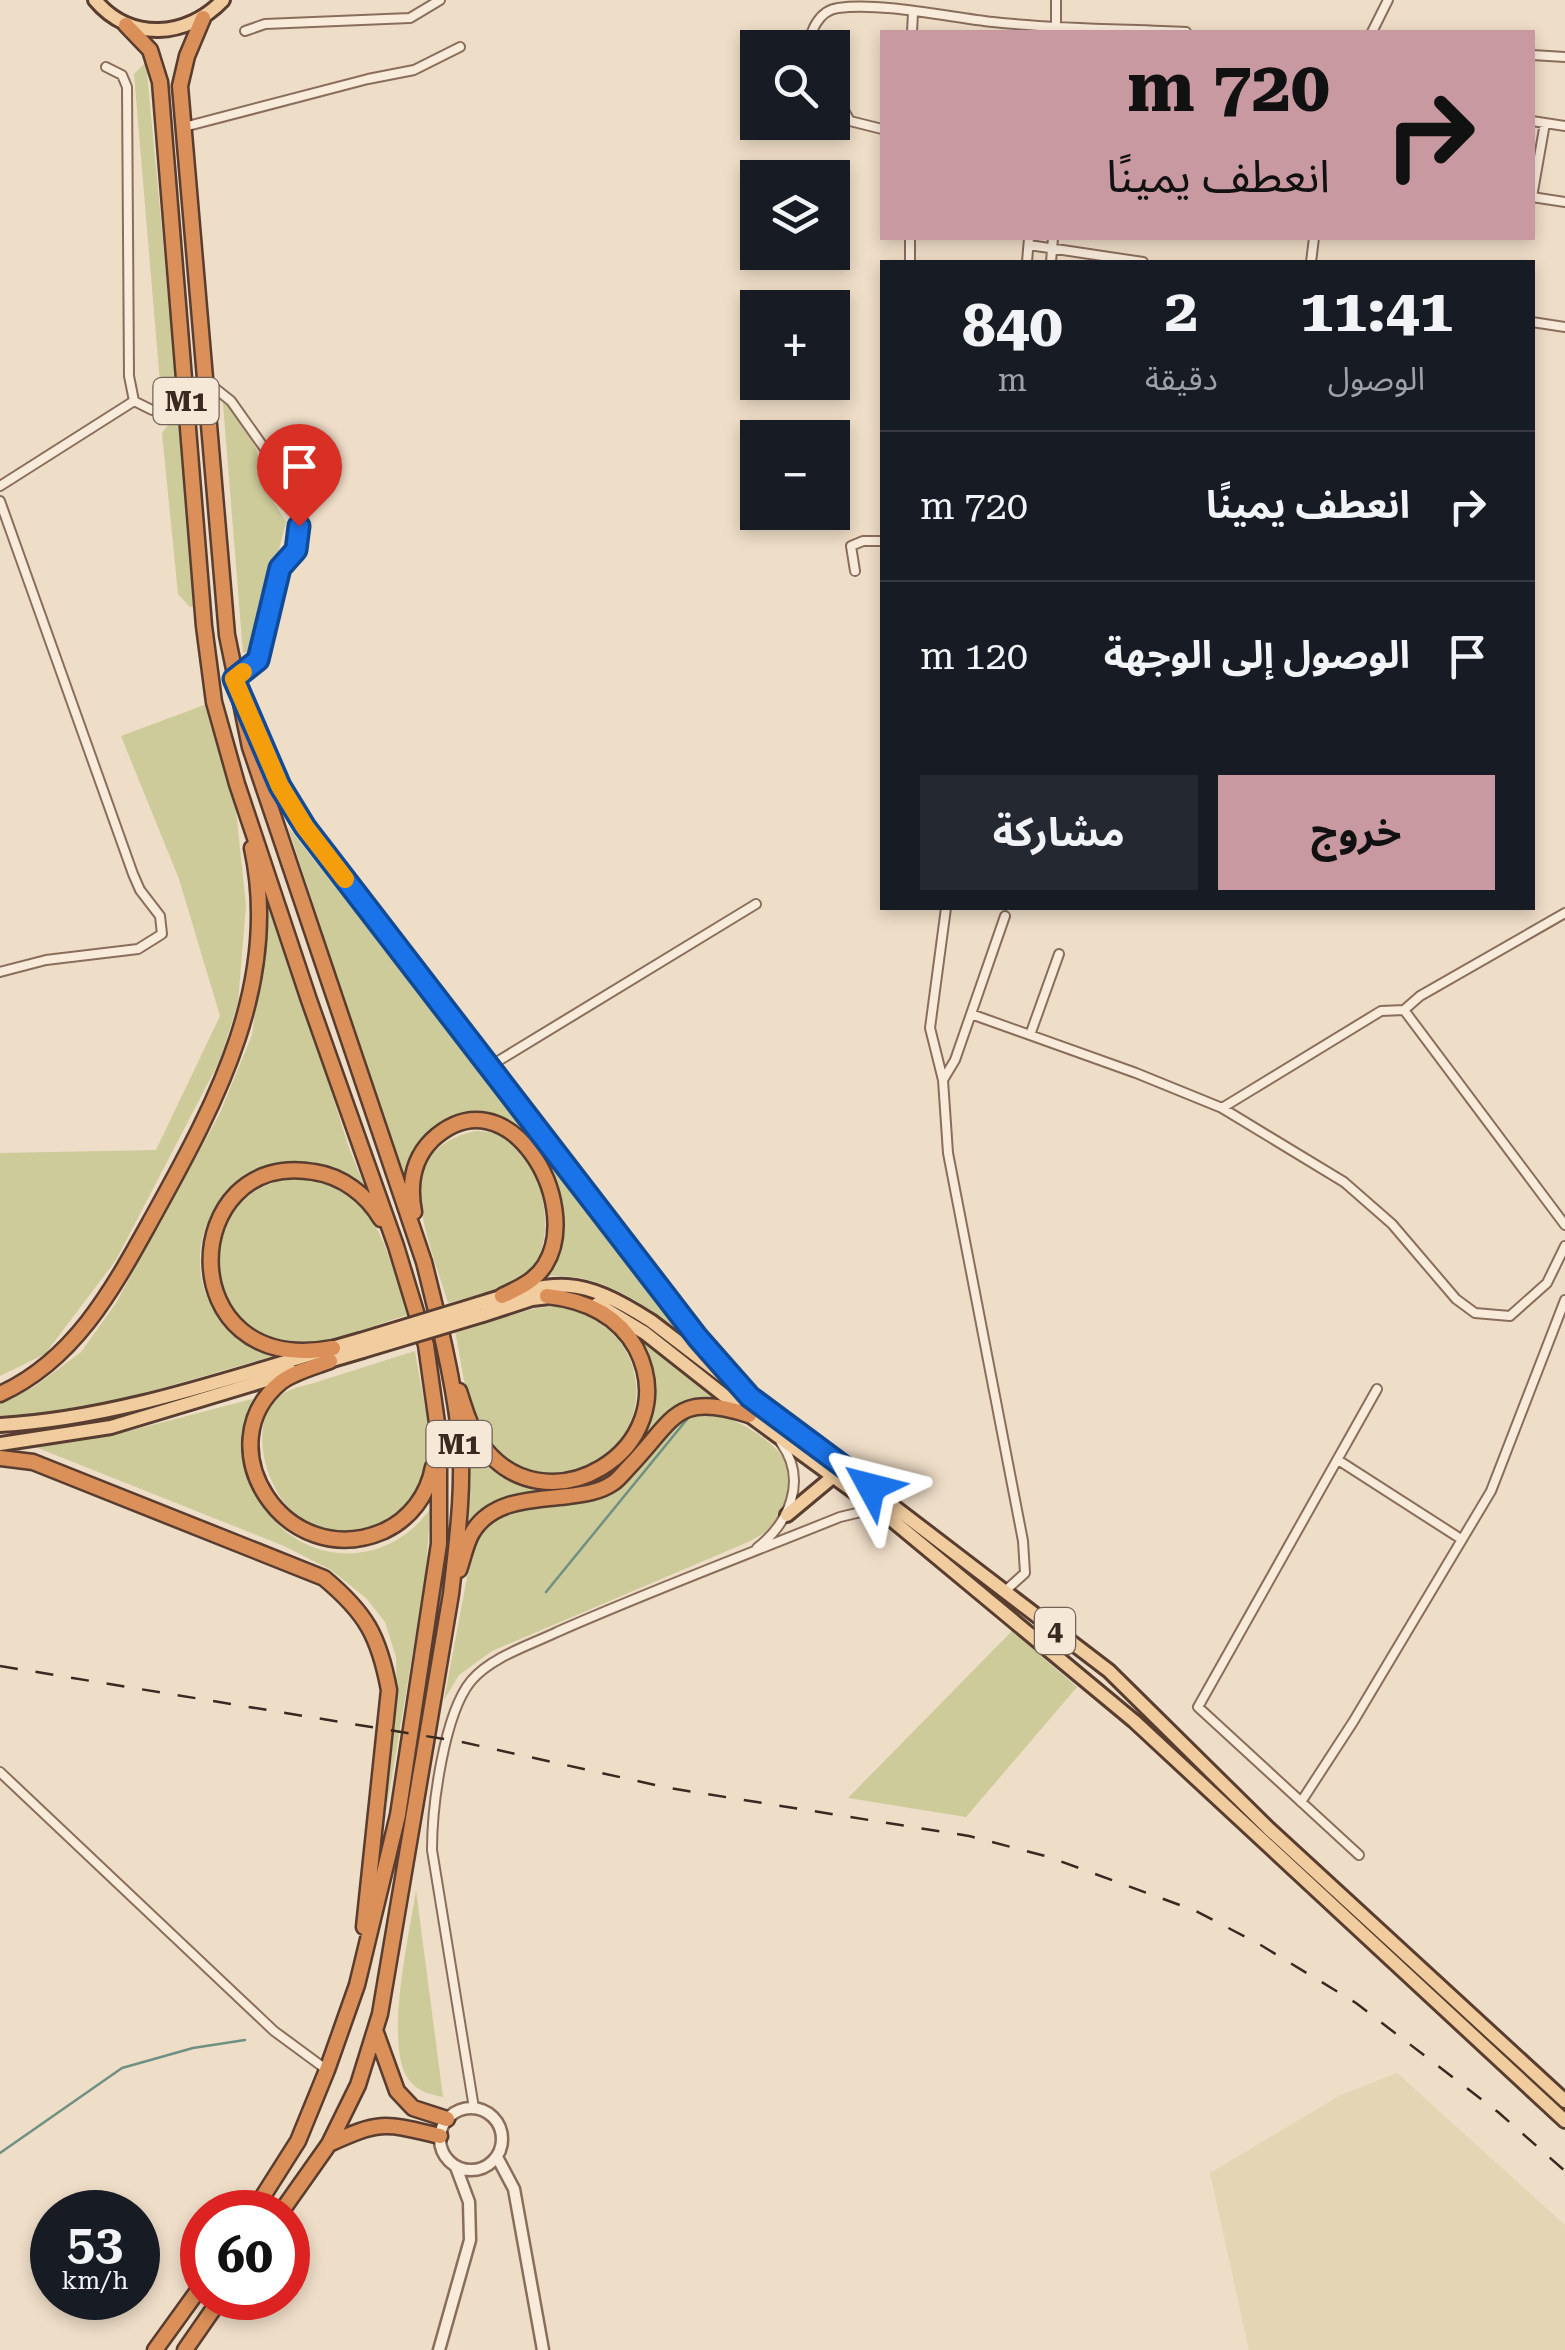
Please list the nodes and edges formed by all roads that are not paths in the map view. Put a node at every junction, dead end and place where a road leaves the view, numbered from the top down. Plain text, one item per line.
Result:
1 (95, 0) edge
2 (223, 0) edge
3 (440, 0) edge
4 (1056, 0) edge
5 (1388, 0) edge
6 (884, 5) edge
7 (912, 12) junction
8 (203, 18) junction
9 (126, 24) junction
10 (1032, 28) edge
11 (1056, 29) edge
12 (813, 30) edge
13 (912, 30) edge
14 (1109, 30) edge
15 (1373, 30) edge
16 (245, 32) dead end
17 (460, 47) dead end
18 (1535, 55) edge
19 (1565, 57) edge
20 (106, 67) dead end
21 (850, 121) edge
22 (1535, 121) edge
23 (1545, 122) junction
24 (1565, 126) edge
25 (184, 127) junction
26 (880, 128) edge
27 (1535, 180) edge
28 (1535, 197) edge
29 (1565, 202) edge
30 (1053, 240) edge
31 (1029, 241) edge
32 (1053, 249) junction
33 (1051, 260) edge
34 (1129, 260) edge
35 (1535, 322) edge
36 (1565, 327) edge
37 (207, 382) junction
38 (134, 401) junction
39 (186, 410) junction
40 (0, 486) edge
41 (0, 501) edge
42 (880, 541) edge
43 (855, 571) dead end
44 (234, 679) junction
45 (238, 784) junction
46 (756, 904) dead end
47 (946, 910) edge
48 (1565, 912) edge
49 (1005, 916) dead end
50 (1060, 954) dead end
51 (0, 972) edge
52 (1404, 1010) junction
53 (971, 1014) junction
54 (1030, 1035) junction
55 (490, 1066) junction
56 (943, 1080) junction
57 (1222, 1108) junction
58 (1565, 1225) edge
59 (396, 1246) junction
60 (1565, 1246) edge
61 (424, 1262) junction
62 (502, 1296) junction
63 (547, 1296) junction
64 (1565, 1300) edge
65 (480, 1309) junction
66 (443, 1338) junction
67 (331, 1354) junction
68 (1377, 1389) dead end
69 (0, 1394) edge
70 (750, 1397) junction
71 (749, 1415) junction
72 (0, 1425) edge
73 (776, 1435) junction
74 (439, 1437) junction
75 (0, 1444) edge
76 (0, 1458) edge
77 (1338, 1460) junction
78 (844, 1466) junction
79 (832, 1477) junction
80 (787, 1515) junction
81 (886, 1515) junction
82 (1461, 1539) junction
83 (750, 1554) junction
84 (1004, 1592) junction
85 (451, 1594) junction
86 (0, 1772) edge
87 (1300, 1802) junction
88 (1359, 1855) dead end
89 (364, 1952) junction
90 (375, 2030) junction
91 (327, 2070) junction
92 (1565, 2101) edge
93 (474, 2108) junction
94 (447, 2119) junction
95 (1565, 2121) edge
96 (440, 2136) junction
97 (328, 2144) junction
98 (497, 2157) junction
99 (456, 2167) junction
100 (267, 2190) edge
101 (296, 2190) edge
102 (180, 2315) edge
103 (205, 2320) edge
104 (155, 2350) edge
105 (184, 2350) edge
106 (440, 2350) edge
107 (543, 2350) edge

1 - 9 main road
2 - 8 main road
3 - 16 street
4 - 11 street
5 - 15 street
6 - 7 street
6 - 12 street
7 - 10 street
7 - 13 street
8 - 9 main road
8 - 25 highway, M1
9 - 39 highway, M1
10 - 11 street
11 - 14 street
17 - 25 street
18 - 19 street
20 - 38 street
21 - 26 street
22 - 23 street
23 - 24 street
23 - 27 street
25 - 37 highway, M1
28 - 29 street
30 - 32 street
31 - 32 street
32 - 33 street
32 - 34 street
35 - 36 street
37 - 44 highway, M1
37 - 44 street
38 - 39 street
38 - 40 street
39 - 45 highway, M1
41 - 51 street
42 - 43 street
44 - 55 highway
44 - 61 highway, M1
45 - 59 highway, M1
45 - 69 highway
46 - 55 street
47 - 56 street
48 - 52 street
49 - 53 street
50 - 54 street
52 - 57 street
52 - 58 street
53 - 54 street
53 - 56 street
54 - 57 street
55 - 70 highway
56 - 84 street
57 - 60 street
59 - 67 highway
59 - 74 highway, M1
61 - 62 highway
61 - 66 highway, M1
62 - 65 main road, 4
62 - 70 main road, 4
63 - 65 main road, 4
63 - 66 highway
63 - 71 main road, 4
64 - 82 street
65 - 67 main road, bridge
66 - 85 highway, M1
67 - 72 main road
67 - 74 highway
67 - 75 main road
68 - 77 street
70 - 78 main road, 4
71 - 73 main road, 4
71 - 85 highway
73 - 79 main road, 4
73 - 80 street
74 - 89 highway, M1
76 - 89 highway
77 - 82 street
77 - 87 street
78 - 79 main road
78 - 84 main road, 4
79 - 80 main road
79 - 81 main road, 4
80 - 83 street
81 - 83 street
81 - 95 main road, 4
82 - 87 street
83 - 93 street
84 - 92 main road, 4
85 - 90 highway, M1
86 - 91 street
87 - 88 street
89 - 91 highway, M1
90 - 94 highway
90 - 97 highway, M1
91 - 100 highway, M1
93 - 94 street
93 - 98 street
94 - 96 street
96 - 97 highway
96 - 99 street
97 - 101 highway, M1
98 - 99 street
98 - 107 street
99 - 106 street
102 - 104 highway
103 - 105 highway

